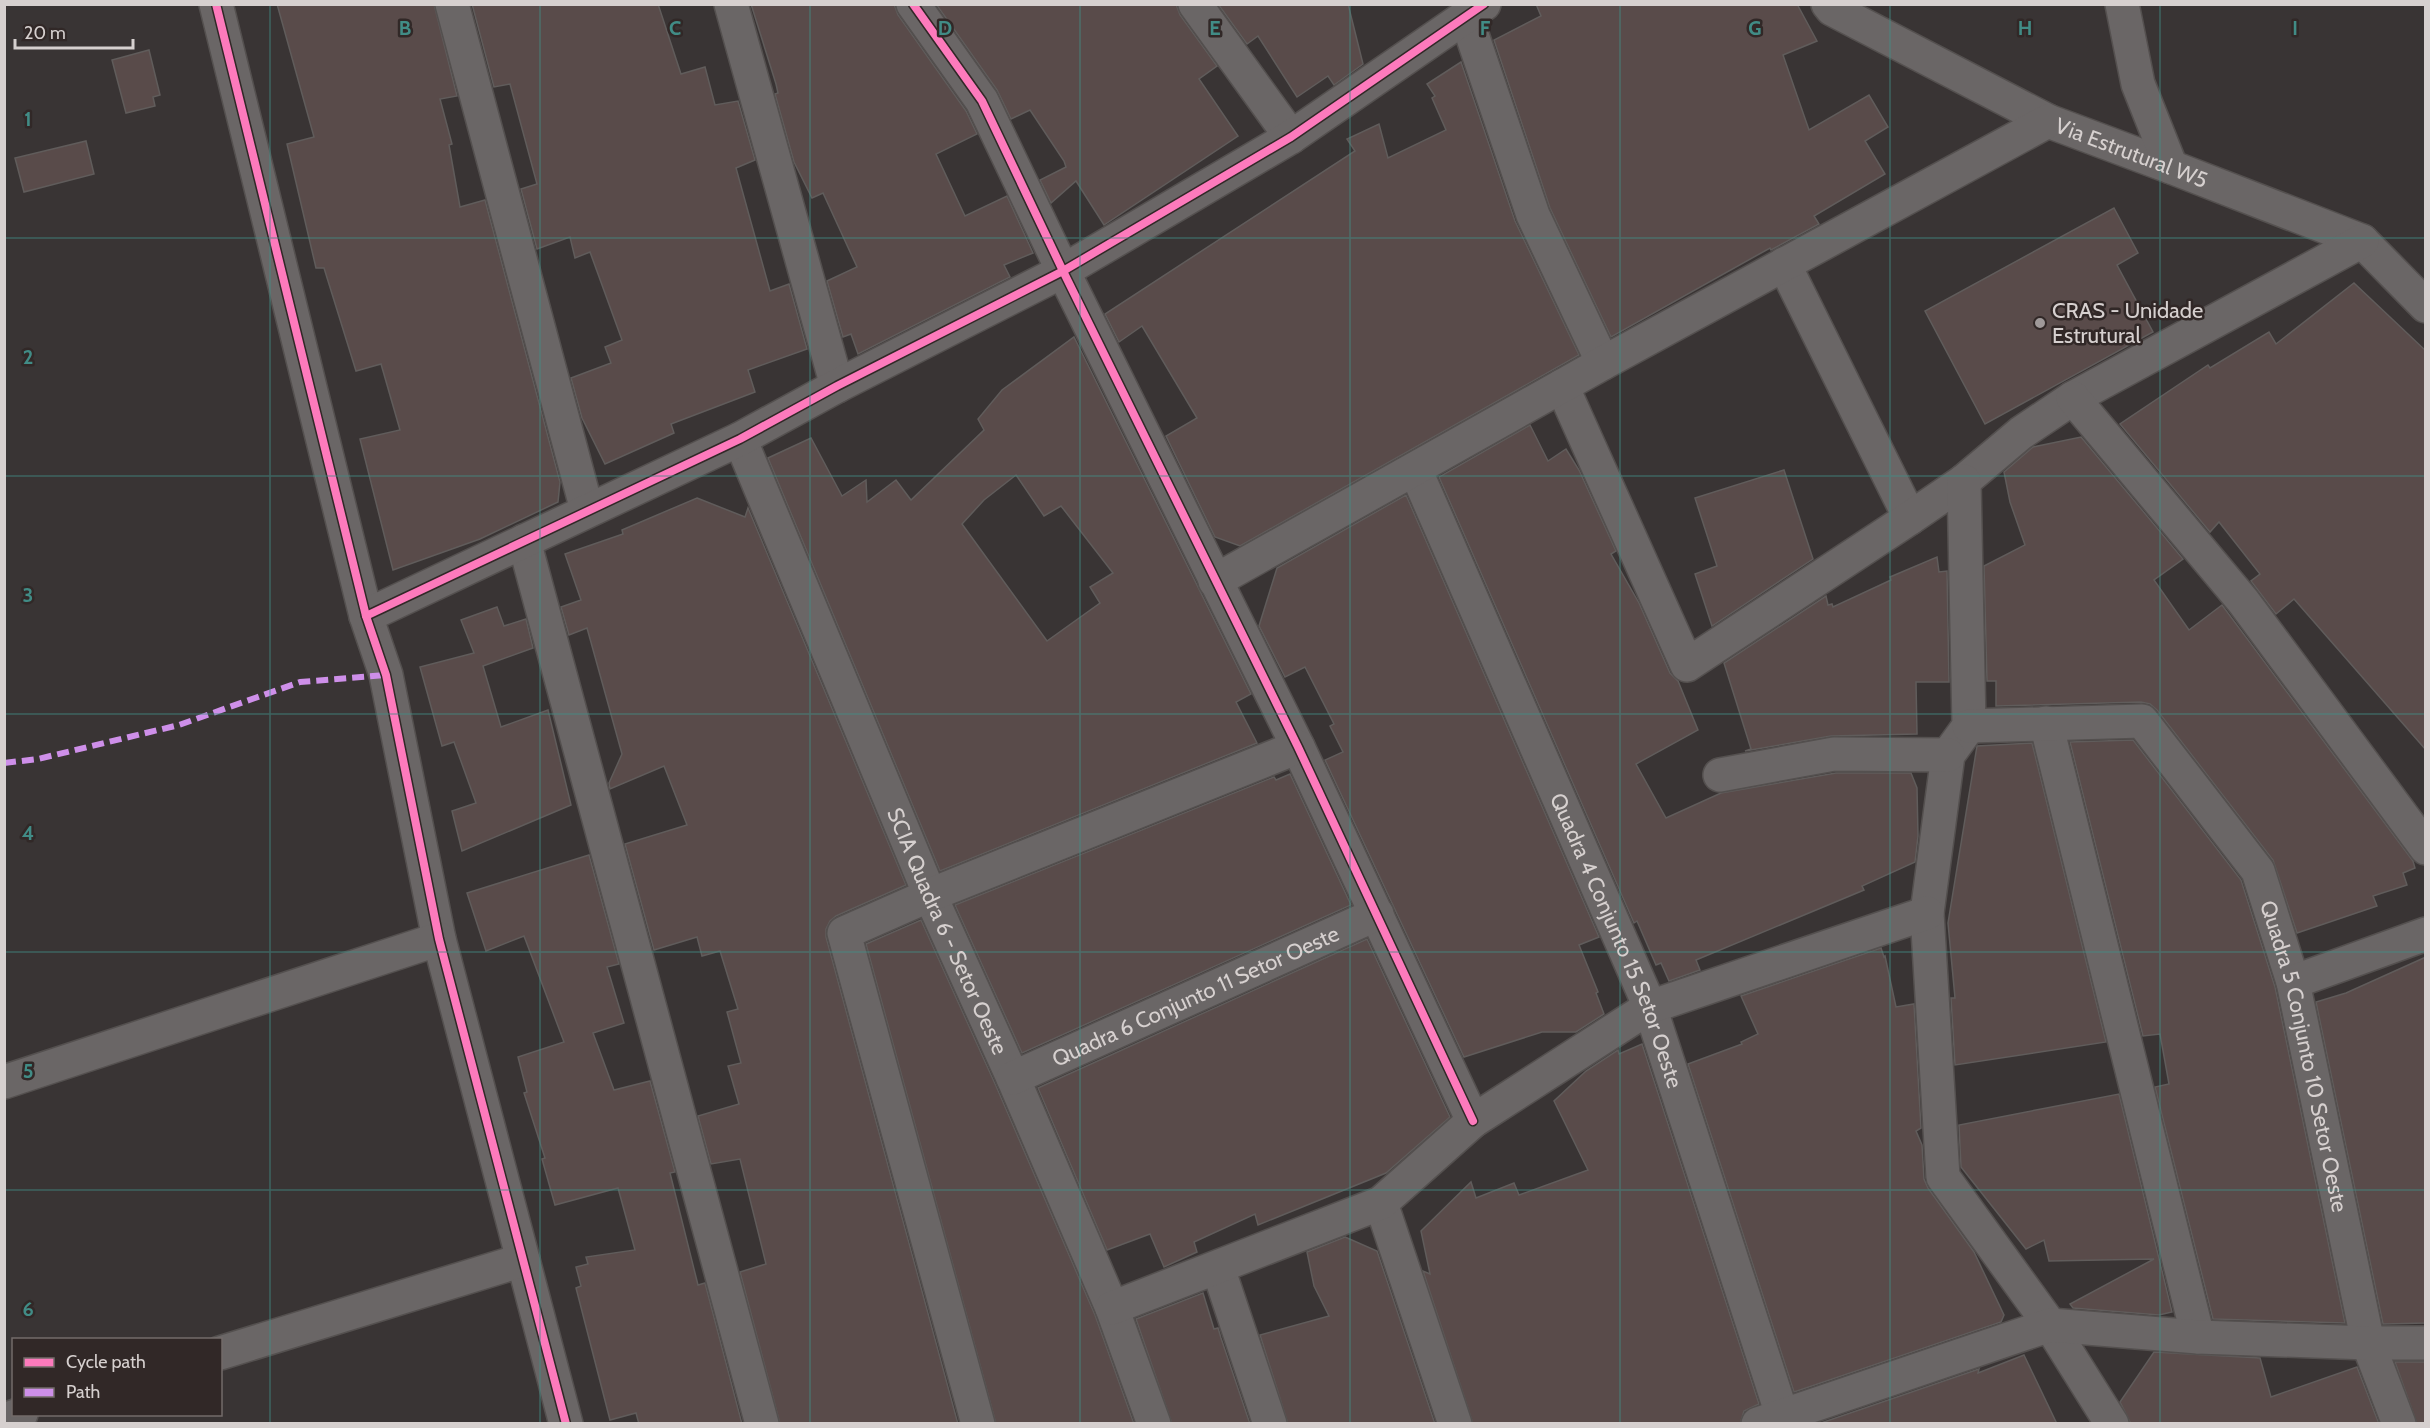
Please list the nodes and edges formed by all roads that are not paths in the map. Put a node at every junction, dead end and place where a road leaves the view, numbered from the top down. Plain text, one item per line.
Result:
1 (216, 4) edge
2 (452, 4) edge
3 (731, 4) edge
4 (913, 4) edge
5 (1195, 4) edge
6 (1828, 4) edge
7 (2122, 4) edge
8 (1475, 11) edge
9 (2048, 122) junction
10 (1291, 137) junction
11 (2171, 167) junction
12 (2362, 241) junction
13 (1784, 264) junction
14 (1063, 271) junction
15 (2426, 306) edge
16 (1603, 363) junction
17 (837, 386) junction
18 (1562, 386) junction
19 (2073, 398) junction
20 (740, 439) junction
21 (1415, 469) junction
22 (1964, 480) junction
23 (587, 510) junction
24 (1910, 518) junction
25 (524, 541) junction
26 (1215, 581) junction
27 (366, 616) junction
28 (2046, 723) junction
29 (1969, 726) junction
30 (1298, 747) junction
31 (1948, 755) junction
32 (1720, 775) dead end
33 (2426, 848) edge
34 (930, 895) junction
35 (1927, 913) junction
36 (1377, 914) junction
37 (2426, 934) edge
38 (440, 939) junction
39 (2293, 982) junction
40 (1650, 1007) junction
41 (1013, 1078) junction
42 (4, 1082) edge
43 (1473, 1121) junction
44 (1381, 1203) junction
45 (523, 1260) junction
46 (1218, 1268) junction
47 (1112, 1308) junction
48 (2050, 1325) junction
49 (2198, 1337) junction
50 (2368, 1343) junction
51 (2426, 1343) edge
52 (222, 1352) edge
53 (1774, 1420) edge
54 (566, 1424) edge
55 (762, 1424) edge
56 (978, 1424) edge
57 (1154, 1424) edge
58 (1270, 1424) edge
59 (1455, 1424) edge
60 (2112, 1424) edge
61 (2399, 1424) edge

1 - 27 street
2 - 23 street
3 - 17 street
4 - 14 street
5 - 10 street
6 - 9 street, Via Estrutural W5
7 - 11 street
8 - 10 street
8 - 16 street
9 - 11 street, Via Estrutural W5
9 - 13 street
10 - 14 street
11 - 12 street, Via Estrutural W5
12 - 15 street, Via Estrutural W5
12 - 19 street
13 - 16 street
13 - 24 street
14 - 17 street
14 - 26 street
16 - 18 street
17 - 20 street
18 - 21 street
18 - 24 street
19 - 22 street
19 - 33 street
20 - 23 street
20 - 34 street, SCIA Quadra 6 - Setor Oeste
21 - 26 street
21 - 40 street, Quadra 4 Conjunto 15 Setor Oeste
22 - 24 street
22 - 29 street
23 - 25 street
25 - 27 street
25 - 55 street
26 - 30 street
27 - 38 street
28 - 29 street
28 - 39 street, Quadra 5 Conjunto 10 Setor Oeste
28 - 49 street
29 - 31 street
30 - 34 street
30 - 36 street
31 - 32 street
31 - 35 street
34 - 41 street, SCIA Quadra 6 - Setor Oeste
34 - 56 street
35 - 40 street
35 - 48 street
36 - 41 street, Quadra 6 Conjunto 11 Setor Oeste
36 - 43 street
37 - 39 street
38 - 42 street
38 - 45 street
39 - 50 street, Quadra 5 Conjunto 10 Setor Oeste
40 - 43 street
40 - 53 street, Quadra 4 Conjunto 15 Setor Oeste
41 - 47 street, SCIA Quadra 6 - Setor Oeste
43 - 44 street
44 - 46 street
44 - 59 street
45 - 52 street
45 - 54 street
46 - 47 street
46 - 58 street
47 - 57 street, SCIA Quadra 6 - Setor Oeste
48 - 49 street
48 - 53 street
48 - 60 street
49 - 50 street
50 - 51 street
50 - 61 street, Quadra 5 Conjunto 10 Setor Oeste

